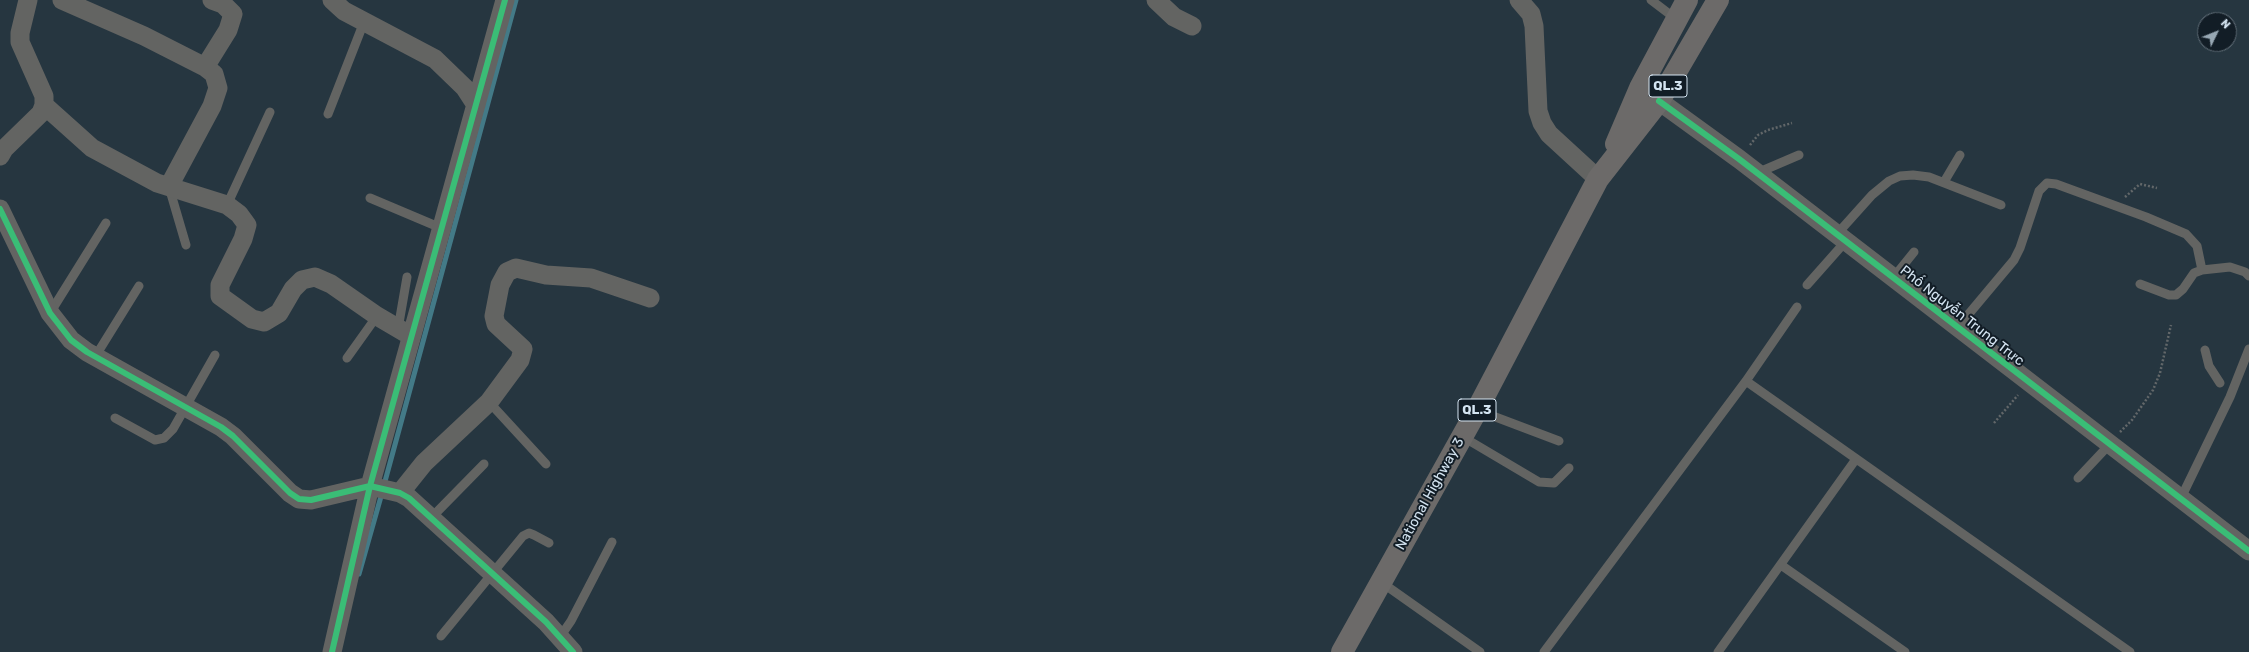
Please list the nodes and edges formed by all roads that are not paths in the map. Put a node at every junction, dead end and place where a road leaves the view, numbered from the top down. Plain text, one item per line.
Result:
1 (28, 0) edge
2 (62, 0) edge
3 (212, 0) edge
4 (332, 0) edge
5 (505, 0) edge
6 (1156, 0) edge
7 (1519, 0) edge
8 (1651, 0) edge
9 (1687, 0) edge
10 (1718, 0) edge
11 (1676, 19) junction
12 (364, 22) junction
13 (1192, 26) dead end
14 (205, 67) junction
15 (1659, 101) junction
16 (44, 105) junction
17 (476, 105) junction
18 (270, 112) dead end
19 (328, 114) dead end
20 (1799, 155) dead end
21 (1960, 155) dead end
22 (0, 156) edge
23 (1603, 172) junction
24 (1757, 173) junction
25 (1944, 182) junction
26 (169, 186) junction
27 (370, 198) dead end
28 (227, 205) junction
29 (2001, 205) dead end
30 (0, 209) edge
31 (106, 223) dead end
32 (441, 228) junction
33 (1841, 238) junction
34 (186, 245) dead end
35 (1914, 252) dead end
36 (2202, 270) junction
37 (2249, 276) edge
38 (407, 277) dead end
39 (1892, 278) junction
40 (2140, 284) dead end
41 (1807, 285) dead end
42 (139, 286) dead end
43 (650, 298) dead end
44 (1797, 307) dead end
45 (50, 313) junction
46 (377, 316) junction
47 (1957, 328) junction
48 (405, 333) junction
49 (2249, 349) edge
50 (2205, 350) dead end
51 (215, 355) dead end
52 (95, 357) junction
53 (347, 358) dead end
54 (1746, 381) junction
55 (2220, 383) dead end
56 (489, 402) junction
57 (185, 406) junction
58 (1477, 410) junction
59 (115, 418) dead end
60 (1463, 437) junction
61 (1559, 441) dead end
62 (2109, 445) junction
63 (1856, 459) junction
64 (484, 464) dead end
65 (546, 464) dead end
66 (1569, 468) dead end
67 (2078, 478) dead end
68 (384, 489) junction
69 (2180, 500) junction
70 (431, 518) junction
71 (612, 542) dead end
72 (549, 543) dead end
73 (2249, 551) edge
74 (1781, 564) junction
75 (492, 573) junction
76 (1381, 582) junction
77 (441, 636) dead end
78 (560, 636) junction
79 (332, 652) edge
80 (573, 652) edge
81 (1342, 652) edge
82 (1480, 652) edge
83 (1544, 652) edge
84 (1718, 652) edge
85 (1906, 652) edge
86 (2130, 652) edge

1 - 16 street
2 - 14 street
3 - 14 street
4 - 12 street
5 - 17 street
6 - 13 street
7 - 23 street
8 - 11 lane
9 - 11 highway, QL.3
10 - 15 highway, QL.3
11 - 23 highway, QL.3
12 - 17 street
12 - 19 lane
14 - 26 street
15 - 23 highway, QL.3
15 - 24 street, Phố Nguyễn Trung Trực
16 - 22 street
16 - 26 street
17 - 32 street
18 - 28 lane
20 - 24 lane
21 - 25 lane
23 - 58 highway, National Highway 3 / QL.3
24 - 33 street, Phố Nguyễn Trung Trực
25 - 29 lane
25 - 33 lane
26 - 28 street
26 - 34 lane
27 - 32 lane
28 - 46 street
30 - 45 street
31 - 45 lane
32 - 48 street
33 - 39 street, Phố Nguyễn Trung Trực
33 - 41 lane
35 - 39 lane
36 - 37 lane
36 - 40 lane
36 - 47 lane
38 - 48 lane
39 - 47 street, Phố Nguyễn Trung Trực
42 - 52 lane
43 - 56 street
44 - 54 lane
45 - 52 street
46 - 48 street
46 - 53 lane
47 - 62 street, Phố Nguyễn Trung Trực
48 - 68 street
49 - 69 lane
50 - 55 lane
51 - 57 lane
52 - 57 street
54 - 63 lane
54 - 83 lane
56 - 65 lane
56 - 68 street
57 - 59 lane
57 - 68 street
58 - 60 highway, National Highway 3 / QL.3
58 - 61 lane
60 - 66 lane
60 - 76 highway, National Highway 3 / QL.3
62 - 67 lane
62 - 69 street, Phố Nguyễn Trung Trực
63 - 74 lane
63 - 86 lane
64 - 70 lane
68 - 70 street
68 - 79 street
69 - 73 street, Phố Nguyễn Trung Trực
70 - 75 street
71 - 78 lane
72 - 75 lane
74 - 84 lane
74 - 85 lane
75 - 77 lane
75 - 78 street
76 - 81 highway, National Highway 3 / QL.3
76 - 82 lane
78 - 80 street

